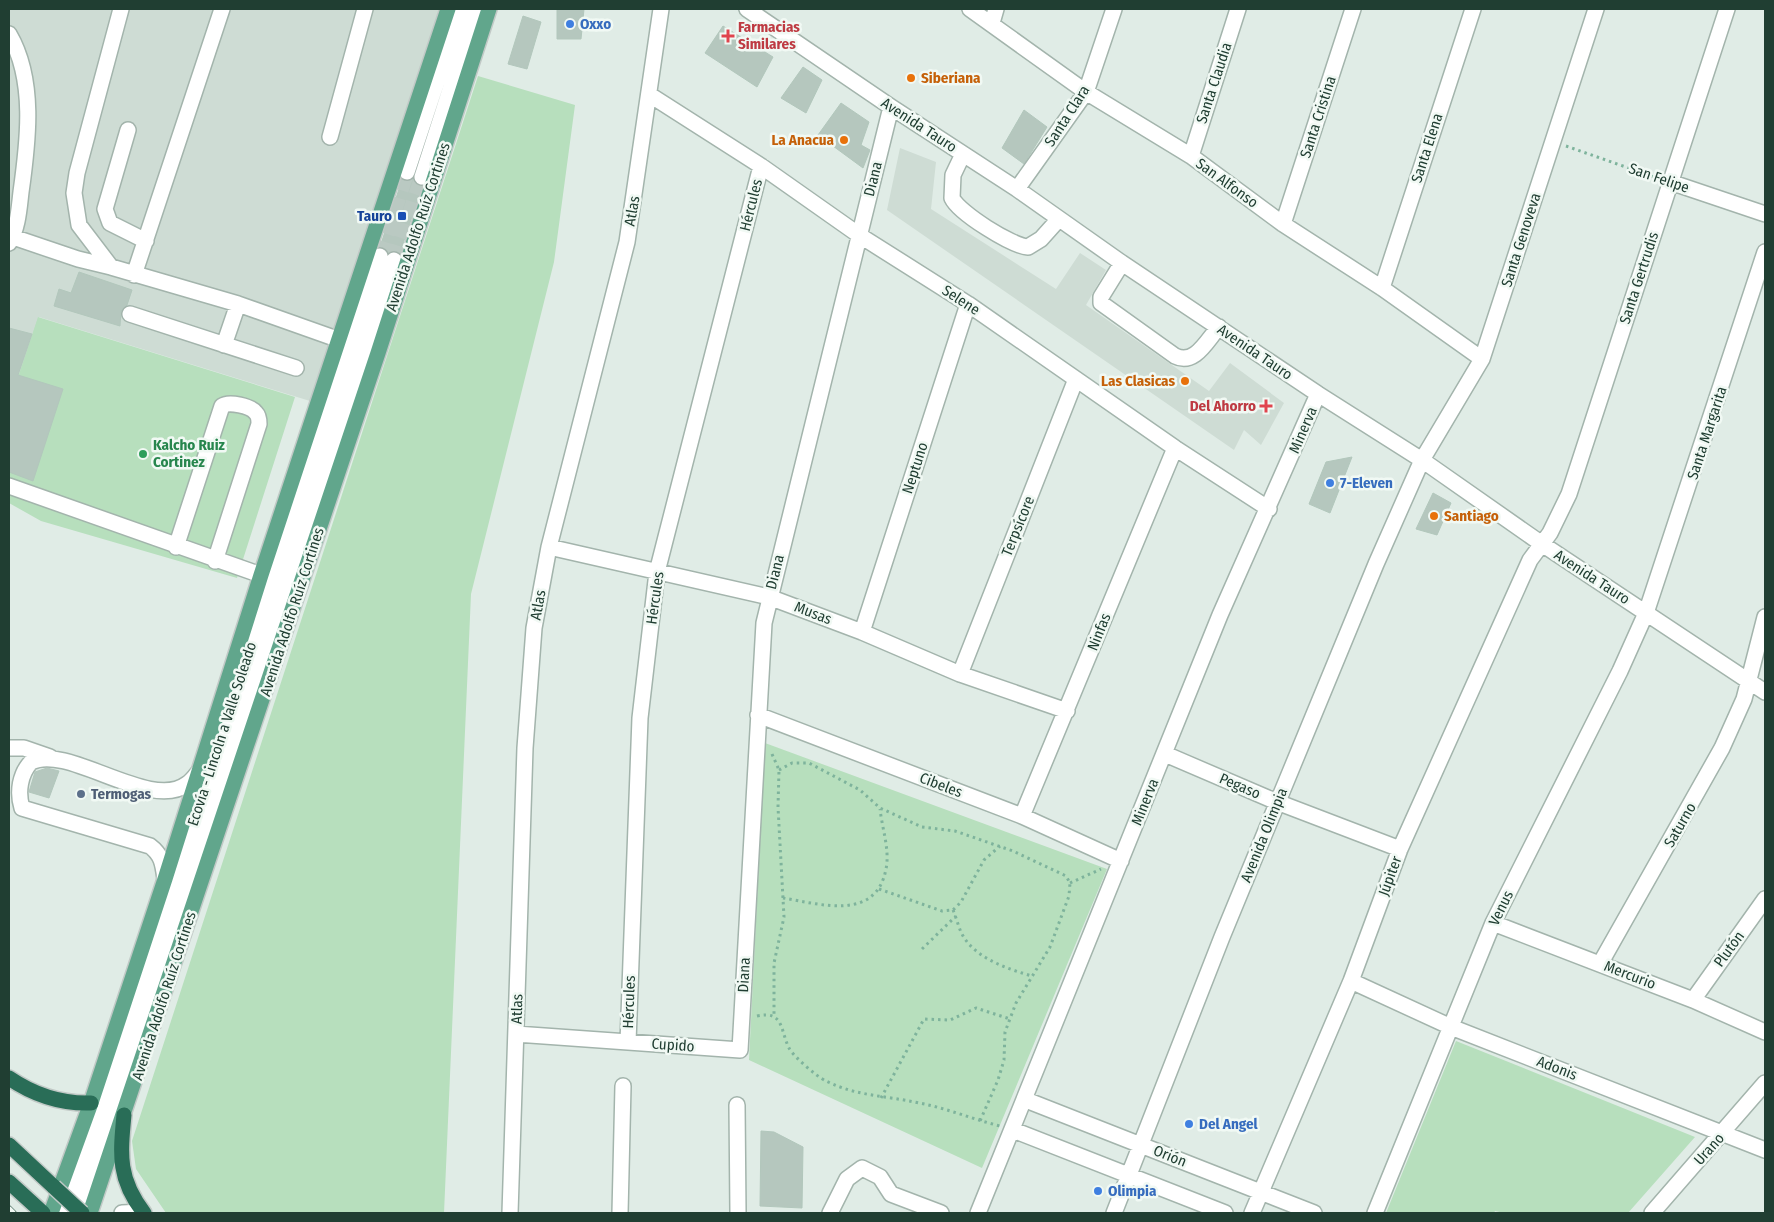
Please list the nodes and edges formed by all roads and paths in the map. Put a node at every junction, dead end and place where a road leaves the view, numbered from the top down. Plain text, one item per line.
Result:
1 (121, 9) edge
2 (222, 9) edge
3 (365, 9) edge
4 (448, 9) edge
5 (461, 9) edge
6 (476, 9) edge
7 (489, 9) edge
8 (661, 9) edge
9 (747, 9) edge
10 (970, 9) edge
11 (996, 9) edge
12 (1114, 9) edge
13 (1238, 9) edge
14 (1353, 9) edge
15 (1472, 9) edge
16 (1596, 9) edge
17 (1727, 9) edge
18 (992, 23) junction
19 (9, 34) edge
20 (1086, 92) junction
21 (650, 94) junction
22 (891, 107) junction
23 (128, 130) dead end
24 (330, 137) dead end
25 (1554, 142) junction
26 (964, 154) junction
27 (1191, 156) junction
28 (761, 166) junction
29 (1670, 182) junction
30 (1017, 189) junction
31 (1765, 214) edge
32 (1058, 220) junction
33 (1282, 224) junction
34 (860, 235) junction
35 (11, 240) edge
36 (146, 241) junction
37 (1765, 252) edge
38 (387, 258) tunnel mouth
39 (1122, 263) junction
40 (110, 267) junction
41 (134, 275) junction
42 (1382, 288) junction
43 (238, 304) junction
44 (968, 304) junction
45 (130, 314) dead end
46 (1219, 326) junction
47 (224, 345) junction
48 (358, 346) junction
49 (1482, 360) junction
50 (296, 368) dead end
51 (1076, 379) junction
52 (1318, 394) junction
53 (1175, 448) junction
54 (1422, 460) junction
55 (9, 486) edge
56 (1269, 509) junction
57 (1542, 544) junction
58 (176, 547) junction
59 (549, 547) junction
60 (215, 561) junction
61 (657, 572) junction
62 (260, 576) junction
63 (769, 597) junction
64 (1646, 612) junction
65 (1765, 617) edge
66 (862, 632) junction
67 (960, 674) junction
68 (1748, 681) junction
69 (1765, 692) edge
70 (1066, 711) junction
71 (758, 715) junction
72 (768, 745) dead end
73 (9, 748) edge
74 (1165, 754) junction
75 (51, 758) junction
76 (200, 770) junction
77 (779, 770) junction
78 (1277, 802) junction
79 (16, 806) edge
80 (880, 808) junction
81 (1022, 816) junction
82 (1000, 846) junction
83 (1400, 849) junction
84 (1121, 861) junction
85 (165, 879) junction
86 (1070, 883) junction
87 (879, 889) junction
88 (783, 898) junction
89 (1765, 899) edge
90 (953, 910) junction
91 (956, 916) junction
92 (1493, 923) junction
93 (922, 949) dead end
94 (1600, 964) junction
95 (1033, 976) junction
96 (1351, 981) junction
97 (1693, 1000) junction
98 (774, 1015) junction
99 (1010, 1019) junction
100 (742, 1020) junction
101 (1451, 1027) junction
102 (1765, 1032) edge
103 (516, 1034) junction
104 (628, 1042) junction
105 (740, 1050) joint
106 (9, 1078) edge
107 (1765, 1083) edge
108 (623, 1086) dead end
109 (881, 1098) junction
110 (1026, 1100) junction
111 (91, 1103) junction
112 (737, 1105) dead end
113 (124, 1116) junction
114 (980, 1121) junction
115 (1012, 1130) junction
116 (1724, 1133) junction
117 (9, 1145) edge
118 (1142, 1145) junction
119 (1765, 1150) edge
120 (1129, 1175) junction
121 (9, 1182) edge
122 (1262, 1193) junction
123 (144, 1212) edge
124 (43, 1213) edge
125 (51, 1213) edge
126 (64, 1213) edge
127 (77, 1213) edge
128 (82, 1213) edge
129 (90, 1213) edge
130 (122, 1213) edge
131 (510, 1213) edge
132 (620, 1213) edge
133 (738, 1213) edge
134 (830, 1213) edge
135 (940, 1213) edge
136 (978, 1213) edge
137 (1114, 1213) edge
138 (1225, 1213) edge
139 (1252, 1213) edge
140 (1314, 1213) edge
141 (1375, 1213) edge
142 (1652, 1213) edge

1 - 40 street
2 - 36 street
3 - 24 street
4 - 48 main road, Avenida Adolfo Ruíz Cortines
5 - 6 street
7 - 48 main road, Avenida Adolfo Ruíz Cortines
8 - 21 street, Atlas
9 - 22 street, Avenida Tauro
10 - 18 street, San Alfonso
11 - 18 street
12 - 20 street, Santa Clara
13 - 27 street, Santa Claudia
14 - 33 street, Santa Cristina
15 - 42 street, Santa Elena
16 - 25 street, Santa Genoveva
17 - 29 street, Santa Gertrudis
18 - 20 street, San Alfonso
19 - 35 street
20 - 27 street, San Alfonso
20 - 30 street, Santa Clara
21 - 28 street, Selene
21 - 59 street, Atlas
22 - 26 street, Avenida Tauro
22 - 34 street, Diana
23 - 36 street
25 - 29 path, San Felipe
25 - 49 street, Santa Genoveva
26 - 30 street, Avenida Tauro
26 - 32 street
27 - 33 street, San Alfonso
28 - 34 street, Selene
28 - 61 street, Hércules
29 - 31 street, San Felipe
29 - 57 street, Santa Gertrudis
30 - 32 street, Avenida Tauro
32 - 39 street, Avenida Tauro
33 - 42 street, San Alfonso
34 - 44 street, Selene
34 - 63 street, Diana
35 - 40 street
36 - 41 street
37 - 64 street, Santa Margarita
38 - 48 street
39 - 46 street, Avenida Tauro
39 - 46 street
40 - 41 street
41 - 43 street
42 - 49 street, San Alfonso
43 - 47 street
43 - 48 street
44 - 51 street, Selene
44 - 66 street, Neptuno
45 - 47 street
46 - 52 street, Avenida Tauro
47 - 50 street
48 - 62 main road, Avenida Adolfo Ruíz Cortines
48 - 113 main road, Avenida Adolfo Ruíz Cortines
48 - 126 street, Ecovía - Lincoln a Valle Soleado
48 - 127 street
49 - 54 street, Santa Genoveva
51 - 53 street, Selene
51 - 67 street, Terpsícore
52 - 54 street, Avenida Tauro
52 - 56 street, Minerva
53 - 56 street, Selene
53 - 70 street, Ninfas
54 - 57 street, Avenida Tauro
54 - 78 street, Avenida Olimpia
55 - 58 street
56 - 74 street, Minerva
57 - 64 street, Avenida Tauro
57 - 83 street, Júpiter
58 - 60 street
58 - 60 street
59 - 61 street, Musas
59 - 103 street, Atlas
60 - 62 street
61 - 63 street, Musas
61 - 104 street, Hércules
62 - 76 main road, Avenida Adolfo Ruíz Cortines
63 - 66 street, Musas
63 - 71 street, Diana
64 - 68 street, Avenida Tauro
64 - 92 street, Venus
65 - 68 street, Saturno
66 - 67 street, Musas
67 - 70 street, Musas
68 - 69 street, Avenida Tauro
68 - 94 street, Saturno
70 - 81 street, Ninfas
71 - 81 street, Cibeles
71 - 100 street, Diana
72 - 77 path
73 - 75 street
74 - 78 street, Pegaso
74 - 84 street, Minerva
75 - 76 street
75 - 79 street
76 - 85 main road, Avenida Adolfo Ruíz Cortines
77 - 80 path
77 - 88 path
78 - 83 street, Pegaso
78 - 118 street, Avenida Olimpia
79 - 85 street
80 - 82 path
80 - 87 path
81 - 84 street, Cibeles
82 - 86 path
82 - 90 path
83 - 96 street, Júpiter
84 - 86 path
84 - 110 street, Minerva
85 - 111 main road, Avenida Adolfo Ruíz Cortines
86 - 95 path
87 - 88 path
87 - 90 path
88 - 98 path
89 - 97 street, Plutón
90 - 91 path
91 - 93 path
91 - 95 path
92 - 94 street, Mercurio
92 - 101 street, Venus
94 - 97 street, Mercurio
95 - 99 path
96 - 101 street, Adonis
96 - 122 street, Júpiter
97 - 102 street, Mercurio
98 - 100 path
98 - 109 path
99 - 109 path
99 - 114 path
100 - 105 street, Diana
101 - 116 street, Adonis
101 - 141 street, Venus
103 - 104 street, Cupido
103 - 131 street, Atlas
104 - 105 street, Cupido
106 - 111 highway
107 - 116 street, Urano
108 - 132 street
109 - 114 path
110 - 115 street, Minerva
110 - 118 street, Orión
111 - 125 main road, Avenida Adolfo Ruíz Cortines
112 - 133 street
113 - 123 highway
113 - 129 main road, Avenida Adolfo Ruíz Cortines
114 - 115 path
115 - 120 street
115 - 136 street, Minerva
116 - 119 street, Adonis
116 - 142 street, Urano
117 - 128 highway, bridge
118 - 120 street, Avenida Olimpia
118 - 122 street, Orión
120 - 137 street, Avenida Olimpia
120 - 138 street
121 - 124 highway
122 - 139 street, Júpiter
122 - 140 street, Orión
123 - 130 street
134 - 135 street

